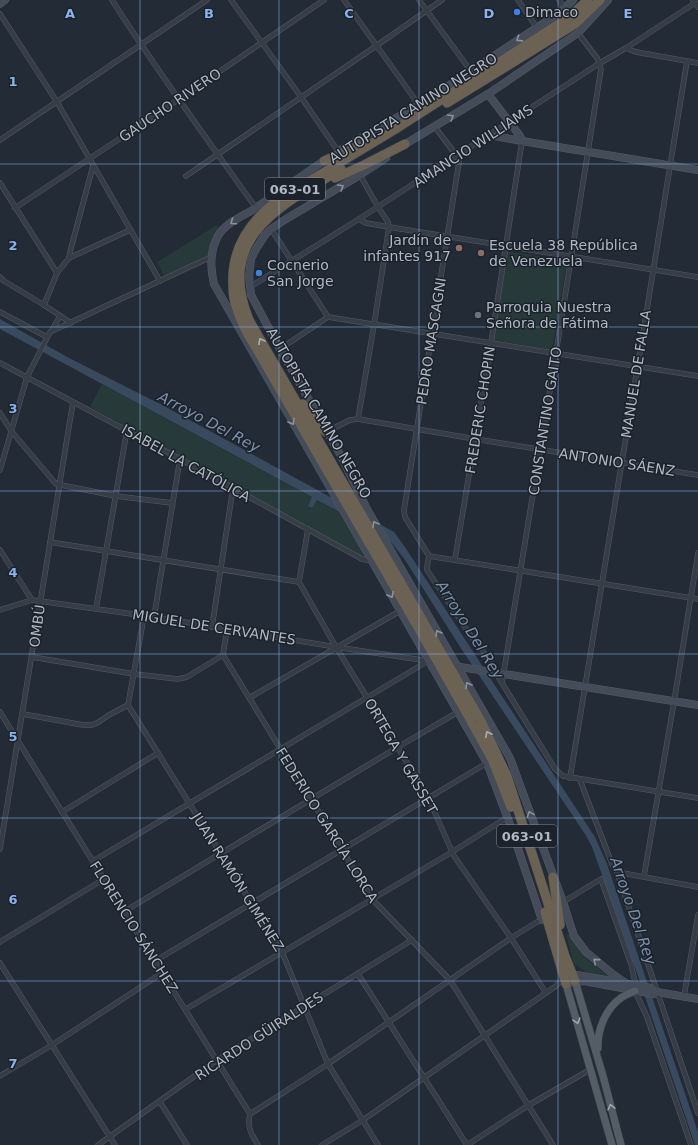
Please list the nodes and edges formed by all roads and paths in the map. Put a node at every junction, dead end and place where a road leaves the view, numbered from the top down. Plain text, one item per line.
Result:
1 (5, 0) edge
2 (112, 0) edge
3 (207, 0) edge
4 (231, 0) edge
5 (324, 0) edge
6 (344, 0) edge
7 (419, 0) edge
8 (442, 0) edge
9 (518, 0) edge
10 (559, 0) edge
11 (573, 0) edge
12 (588, 0) edge
13 (600, 0) edge
14 (608, 0) edge
15 (695, 3) edge
16 (0, 4) edge
17 (565, 9) junction
18 (426, 11) junction
19 (0, 14) edge
20 (536, 28) junction
21 (578, 32) junction
22 (262, 42) junction
23 (140, 45) junction
24 (376, 46) junction
25 (626, 48) junction
26 (687, 61) junction
27 (600, 63) junction
28 (698, 63) edge
29 (470, 70) junction
30 (488, 94) junction
31 (301, 97) junction
32 (178, 100) junction
33 (57, 102) junction
34 (419, 105) junction
35 (509, 122) junction
36 (435, 127) junction
37 (394, 130) junction
38 (489, 135) junction
39 (0, 140) edge
40 (522, 141) junction
41 (405, 144) junction
42 (338, 151) junction
43 (589, 151) junction
44 (217, 154) junction
45 (456, 156) junction
46 (90, 159) junction
47 (324, 161) junction
48 (670, 165) junction
49 (93, 166) junction
50 (698, 170) edge
51 (360, 175) junction
52 (186, 176) dead end
53 (0, 184) edge
54 (306, 191) junction
55 (378, 207) junction
56 (15, 208) junction
57 (256, 208) junction
58 (359, 219) junction
59 (389, 227) junction
60 (272, 229) junction
61 (130, 230) junction
62 (448, 237) junction
63 (505, 246) junction
64 (571, 257) junction
65 (69, 258) junction
66 (211, 258) junction
67 (291, 261) junction
68 (653, 270) junction
69 (57, 273) junction
70 (0, 277) edge
71 (698, 277) edge
72 (160, 281) junction
73 (249, 287) junction
74 (44, 305) junction
75 (0, 312) edge
76 (60, 316) junction
77 (328, 317) junction
78 (71, 323) junction
79 (374, 325) junction
80 (52, 330) junction
81 (433, 333) junction
82 (47, 337) junction
83 (491, 343) junction
84 (280, 349) junction
85 (556, 353) junction
86 (1, 366) edge
87 (637, 366) junction
88 (276, 367) junction
89 (698, 376) edge
90 (26, 377) junction
91 (73, 402) junction
92 (0, 413) edge
93 (358, 419) junction
94 (417, 429) junction
95 (127, 430) junction
96 (12, 432) junction
97 (326, 432) junction
98 (475, 439) junction
99 (541, 450) junction
100 (180, 459) junction
101 (622, 462) junction
102 (0, 470) edge
103 (698, 474) edge
104 (60, 486) junction
105 (233, 488) junction
106 (338, 488) junction
107 (116, 496) junction
108 (172, 504) junction
109 (308, 529) junction
110 (50, 542) junction
111 (0, 550) edge
112 (106, 551) junction
113 (698, 553) edge
114 (429, 556) junction
115 (455, 559) junction
116 (164, 561) junction
117 (372, 561) junction
118 (220, 570) junction
119 (521, 570) junction
120 (299, 582) junction
121 (604, 584) junction
122 (691, 598) junction
123 (698, 599) edge
124 (32, 600) junction
125 (40, 601) junction
126 (96, 609) junction
127 (0, 610) edge
128 (400, 611) junction
129 (144, 616) junction
130 (154, 617) junction
131 (212, 627) junction
132 (227, 629) junction
133 (336, 647) junction
134 (223, 655) junction
135 (32, 657) junction
136 (428, 660) junction
137 (457, 667) junction
138 (493, 672) junction
139 (504, 673) junction
140 (134, 674) junction
141 (502, 683) junction
142 (586, 687) junction
143 (368, 697) junction
144 (249, 698) junction
145 (674, 702) junction
146 (128, 705) junction
147 (698, 705) edge
148 (0, 712) edge
149 (458, 712) junction
150 (23, 714) junction
151 (18, 740) junction
152 (398, 747) junction
153 (281, 749) junction
154 (158, 753) junction
155 (487, 763) junction
156 (570, 778) junction
157 (580, 780) junction
158 (659, 792) junction
159 (428, 797) junction
160 (698, 798) edge
161 (312, 799) junction
162 (190, 804) junction
163 (62, 812) junction
164 (508, 819) junction
165 (0, 824) edge
166 (3, 829) junction
167 (342, 848) junction
168 (0, 849) edge
169 (452, 852) junction
170 (221, 853) junction
171 (93, 861) junction
172 (617, 872) junction
173 (644, 876) junction
174 (553, 877) junction
175 (104, 879) junction
176 (698, 887) edge
177 (372, 899) junction
178 (563, 902) junction
179 (252, 903) junction
180 (125, 911) junction
181 (698, 915) edge
182 (542, 920) junction
183 (511, 938) junction
184 (412, 940) junction
185 (0, 942) edge
186 (282, 952) junction
187 (562, 955) junction
188 (155, 960) junction
189 (0, 963) edge
190 (162, 973) junction
191 (358, 974) junction
192 (569, 979) junction
193 (450, 980) junction
194 (627, 984) junction
195 (638, 989) junction
196 (654, 992) junction
197 (546, 993) junction
198 (684, 996) junction
199 (698, 999) edge
200 (304, 1006) junction
201 (186, 1009) junction
202 (390, 1022) junction
203 (486, 1036) junction
204 (52, 1045) junction
205 (598, 1056) junction
206 (217, 1060) junction
207 (328, 1064) junction
208 (591, 1069) junction
209 (0, 1076) edge
210 (425, 1077) junction
211 (160, 1102) junction
212 (529, 1105) junction
213 (698, 1112) edge
214 (250, 1114) junction
215 (362, 1120) junction
216 (605, 1121) junction
217 (110, 1137) junction
218 (98, 1145) edge
219 (115, 1145) edge
220 (187, 1145) edge
221 (258, 1145) edge
222 (322, 1145) edge
223 (378, 1145) edge
224 (467, 1145) edge
225 (553, 1145) edge
226 (608, 1145) edge
227 (612, 1145) edge
228 (620, 1145) edge
229 (691, 1145) edge

1 - 16 street
2 - 23 street
3 - 23 street
4 - 22 street
5 - 22 street, GAUCHO RIVERO
6 - 24 street
7 - 18 street
8 - 18 street
9 - 20 street
10 - 17 street
11 - 17 street
12 - 37 highway, AUTOPISTA CAMINO NEGRO / 063-01
13 - 54 highway, AUTOPISTA CAMINO NEGRO / 063-01
14 - 21 street
15 - 25 street, AMANCIO WILLIAMS
17 - 20 street
18 - 24 street
18 - 29 street
19 - 33 street
20 -> 29 street
21 - 27 street
21 - 30 street
22 - 31 street
22 - 32 street, GAUCHO RIVERO
23 - 32 street
23 - 33 street
24 - 31 street
24 - 34 street
25 - 26 street
25 - 27 street, AMANCIO WILLIAMS
26 - 28 street
26 - 48 street, MANUEL DE FALLA
27 - 35 street, AMANCIO WILLIAMS
27 - 43 street, CONSTANTINO GAITO
29 - 34 street
30 - 35 street
36 -> 30 street
31 - 42 street
31 - 44 street
32 - 44 street
32 - 46 street, GAUCHO RIVERO
33 - 39 street
33 - 46 street
34 - 42 street
35 - 38 street, AMANCIO WILLIAMS
35 - 40 street
36 - 41 street
36 - 45 street
37 - 47 highway
37 - 106 highway, AUTOPISTA CAMINO NEGRO / 063-01
38 - 40 street
38 - 45 street, AMANCIO WILLIAMS
40 - 43 street
40 - 63 street, FREDERIC CHOPIN
41 - 51 street
41 - 54 highway
42 - 47 street
43 - 48 street
43 - 64 street, CONSTANTINO GAITO
44 - 52 street
44 - 57 street
45 - 55 street, AMANCIO WILLIAMS
45 - 62 street, PEDRO MASCAGNI
46 - 49 street
46 - 56 street, GAUCHO RIVERO
47 - 57 street
48 - 50 street
48 - 68 street, MANUEL DE FALLA
49 - 61 street
49 - 65 street
51 - 55 street
60 -> 51 street
53 - 56 street
88 -> 54 highway, AUTOPISTA CAMINO NEGRO / 063-01
55 - 58 street, AMANCIO WILLIAMS
55 - 59 street
56 - 69 street
57 -> 66 street
58 - 59 street
58 - 67 street, AMANCIO WILLIAMS
59 - 62 street
59 - 79 street
60 - 67 street
60 - 73 street
61 - 65 street
61 - 72 street
62 - 63 street
62 - 81 street, PEDRO MASCAGNI
63 - 64 street
63 - 83 street, FREDERIC CHOPIN
64 - 68 street
64 - 85 street, CONSTANTINO GAITO
65 - 69 street
66 - 72 street
66 -> 106 street
67 - 73 street, AMANCIO WILLIAMS
67 - 77 street
68 - 71 street
68 - 87 street, MANUEL DE FALLA
69 - 74 street
70 - 74 street
72 - 78 street
73 - 84 street
74 - 76 street
75 - 82 street
76 - 78 street
76 - 80 street
77 - 79 street
77 - 84 street
78 - 80 street
79 - 81 street
79 - 93 street
80 - 82 street
81 - 83 street
81 - 94 street, PEDRO MASCAGNI
82 - 90 street
83 - 85 street
83 - 98 street, FREDERIC CHOPIN
84 - 97 street
85 - 87 street
85 - 99 street, CONSTANTINO GAITO
86 - 90 street, ISABEL LA CATÓLICA
87 - 89 street
87 - 101 street, MANUEL DE FALLA
88 - 97 highway
88 - 106 highway, AUTOPISTA CAMINO NEGRO / 063-01
90 - 91 street, ISABEL LA CATÓLICA
90 - 96 street
91 - 95 street, ISABEL LA CATÓLICA
91 - 104 street, OMBÚ
92 - 96 street
93 - 94 street, ANTONIO SÁENZ
93 - 97 street, ANTONIO SÁENZ
94 - 98 street, ANTONIO SÁENZ
94 - 114 street, PEDRO MASCAGNI
95 - 100 street, ISABEL LA CATÓLICA
95 - 107 street
96 - 102 street
96 - 104 street
137 -> 97 street
98 - 99 street, ANTONIO SÁENZ
98 - 115 street, FREDERIC CHOPIN
99 - 101 street, ANTONIO SÁENZ
99 - 119 street, CONSTANTINO GAITO
100 - 105 street, ISABEL LA CATÓLICA
100 - 108 street
101 - 103 street, ANTONIO SÁENZ
101 - 121 street, MANUEL DE FALLA
104 - 107 street
104 - 110 street, OMBÚ
105 - 109 street, ISABEL LA CATÓLICA
105 - 118 street
106 - 117 street
106 - 187 highway, AUTOPISTA CAMINO NEGRO / 063-01, bridge
107 - 108 street
107 - 112 street
108 - 116 street
109 - 117 street, ISABEL LA CATÓLICA
109 - 120 street
110 - 112 street
110 - 125 street, OMBÚ
111 - 124 street
112 - 116 street
112 - 126 street
113 - 122 street
114 - 115 street
114 - 138 street
115 - 119 street
116 - 118 street
116 - 130 street
117 -> 128 street
118 - 120 street
118 - 131 street
119 - 121 street
119 - 139 street, CONSTANTINO GAITO
120 - 133 street, ORTEGA Y GASSET
121 - 122 street
121 - 142 street, MANUEL DE FALLA
122 - 123 street
122 - 145 street
124 - 125 street, MIGUEL DE CERVANTES
124 - 127 street, MIGUEL DE CERVANTES
125 - 126 street, MIGUEL DE CERVANTES
125 - 135 street, OMBÚ
126 - 129 street, MIGUEL DE CERVANTES
128 - 133 street
128 - 136 street
129 - 130 street, MIGUEL DE CERVANTES
129 - 140 street
130 - 131 street, MIGUEL DE CERVANTES
131 - 132 street, MIGUEL DE CERVANTES
132 - 133 street, MIGUEL DE CERVANTES
132 - 134 street
133 - 136 street, MIGUEL DE CERVANTES
133 - 143 street, ORTEGA Y GASSET
133 - 144 street
134 - 140 street
134 - 144 street, FEDERICO GARCÍA LORCA
135 - 140 street
135 - 150 street, OMBÚ
136 - 137 street
136 - 143 street
136 - 149 street
137 - 138 street
174 -> 137 street
138 - 139 street
138 - 141 street
139 - 141 street, CONSTANTINO GAITO
139 - 142 street
140 - 146 street
141 - 156 street
142 - 145 street
142 - 156 street, MANUEL DE FALLA
143 - 152 street, ORTEGA Y GASSET
143 - 153 street
144 - 153 street, FEDERICO GARCÍA LORCA
145 - 147 street
145 - 158 street
146 - 150 street
146 - 154 street, JUAN RAMÓN GIMÉNEZ
148 - 151 street, FLORENCIO SÁNCHEZ
149 - 152 street
149 - 155 street
150 - 151 street, OMBÚ
151 - 163 street, FLORENCIO SÁNCHEZ
151 - 166 street, OMBÚ
152 - 159 street, ORTEGA Y GASSET
152 - 161 street
153 - 161 street, FEDERICO GARCÍA LORCA
153 - 162 street
154 - 162 street, JUAN RAMÓN GIMÉNEZ
154 - 163 street
155 - 159 street
155 - 164 street
156 - 157 street
157 - 158 street
157 - 172 street
158 - 160 street
158 - 173 street
159 - 167 street
159 - 169 street, ORTEGA Y GASSET
161 - 167 street, FEDERICO GARCÍA LORCA
161 - 170 street
162 - 170 street, JUAN RAMÓN GIMÉNEZ
162 - 171 street
163 - 171 street, FLORENCIO SÁNCHEZ
164 - 169 street
164 - 182 street
165 - 166 street
166 - 168 street, OMBÚ
167 - 177 street, FEDERICO GARCÍA LORCA
167 - 179 street
169 - 177 street
169 - 183 street, ORTEGA Y GASSET
170 - 179 street, JUAN RAMÓN GIMÉNEZ
170 - 180 street
171 - 175 street, FLORENCIO SÁNCHEZ
172 - 173 street
172 - 196 street
173 - 176 street
174 - 178 street
174 - 187 highway
175 - 180 street, FLORENCIO SÁNCHEZ
175 - 185 street
177 - 184 street, FEDERICO GARCÍA LORCA
177 - 186 street
194 -> 178 street
178 - 195 street
179 - 186 street, JUAN RAMÓN GIMÉNEZ
179 - 188 street
180 - 188 street, FLORENCIO SÁNCHEZ
181 - 198 street
182 - 183 street
182 - 187 highway
183 - 193 street
183 - 197 street, ORTEGA Y GASSET
184 - 191 street, RICARDO GÜIRALDES
184 - 193 street, FEDERICO GARCÍA LORCA
186 - 200 street, JUAN RAMÓN GIMÉNEZ
186 - 201 street
187 - 192 highway, AUTOPISTA CAMINO NEGRO / 063-01
188 - 190 street, FLORENCIO SÁNCHEZ
189 - 204 street
190 - 201 street, FLORENCIO SÁNCHEZ
190 - 204 street
191 - 200 street, RICARDO GÜIRALDES
191 - 202 street
192 - 194 street
192 - 195 street
192 - 197 street
192 - 205 main road, 063-01
192 -> 208 main road, 063-01
193 - 202 street
193 - 203 street, FEDERICO GARCÍA LORCA
194 - 195 street
195 - 196 street
195 - 205 main road
195 - 229 street
196 - 198 street
196 - 213 street
197 - 203 street
198 - 199 street
200 - 206 street, RICARDO GÜIRALDES
200 - 207 street, JUAN RAMÓN GIMÉNEZ
201 - 206 street, FLORENCIO SÁNCHEZ
202 - 207 street
202 - 210 street
203 - 210 street
203 - 212 street, FEDERICO GARCÍA LORCA
204 - 209 street
204 - 217 street
228 -> 205 main road, 063-01
206 - 211 street, RICARDO GÜIRALDES
206 - 214 street, FLORENCIO SÁNCHEZ
207 - 214 street
207 - 215 street, JUAN RAMÓN GIMÉNEZ
208 - 212 street
208 - 216 main road, 063-01
210 - 215 street
210 - 224 street
211 - 217 street, RICARDO GÜIRALDES
211 - 220 street
212 - 224 street
212 - 225 street, FEDERICO GARCÍA LORCA
214 - 221 street, FLORENCIO SÁNCHEZ
215 - 222 street
215 - 223 street, JUAN RAMÓN GIMÉNEZ
216 - 226 street
216 - 227 main road, 063-01
217 - 218 street, RICARDO GÜIRALDES
217 - 219 street

